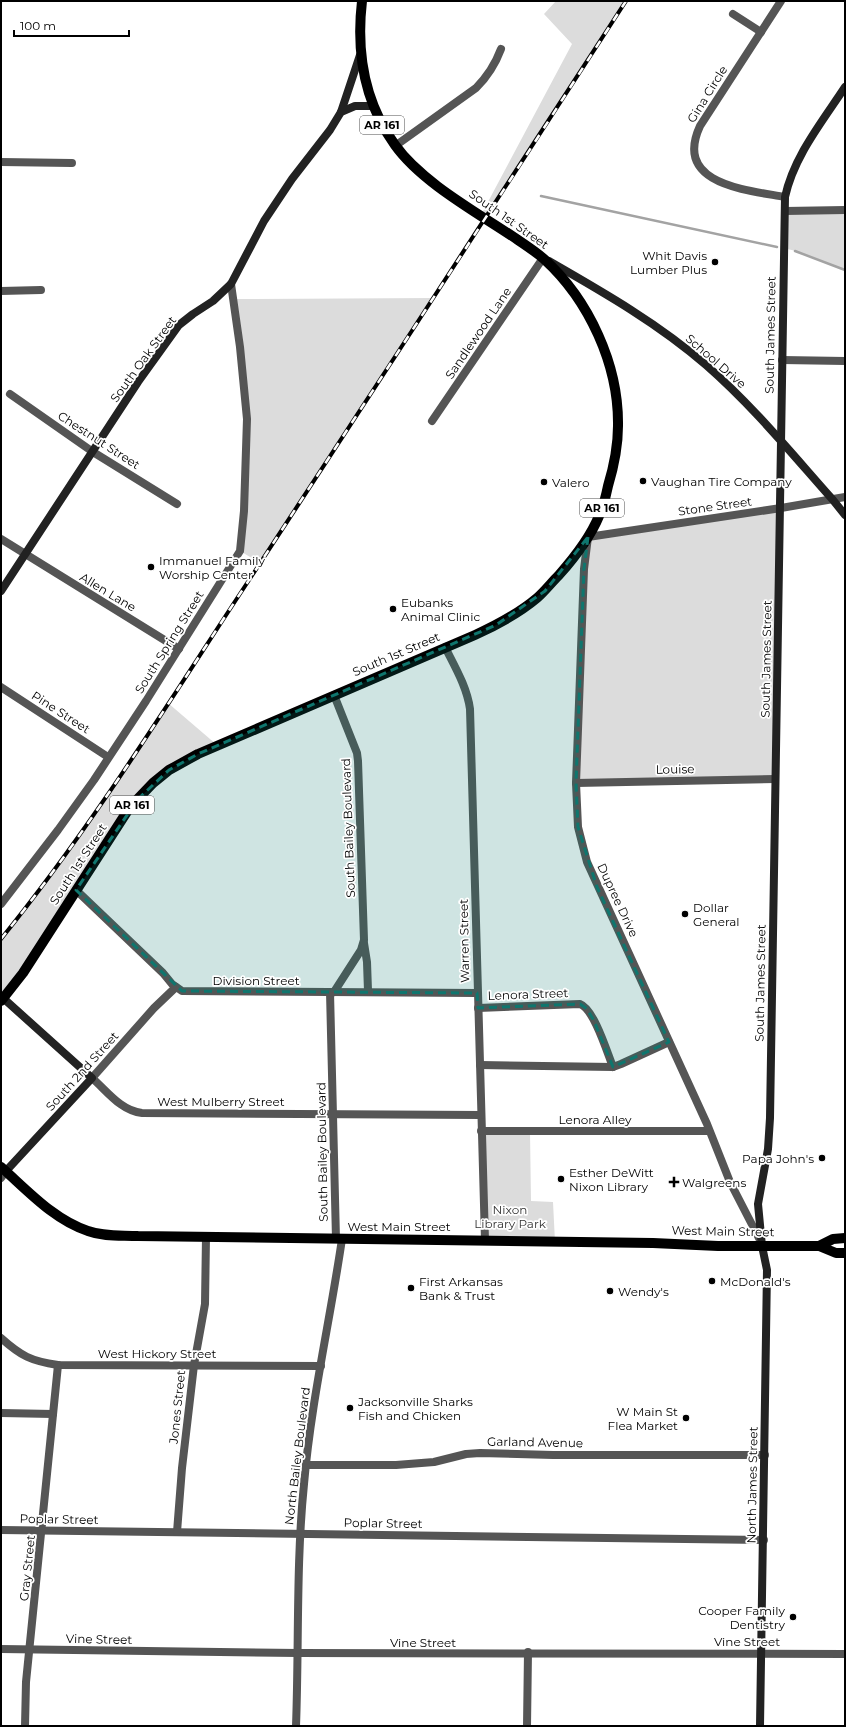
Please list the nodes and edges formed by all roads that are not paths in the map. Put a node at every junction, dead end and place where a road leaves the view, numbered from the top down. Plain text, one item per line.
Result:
1 (362, 1) edge
2 (782, 1) edge
3 (733, 14) dead end
4 (761, 32) junction
5 (500, 49) dead end
6 (360, 55) junction
7 (845, 87) edge
8 (373, 106) junction
9 (341, 112) junction
10 (395, 146) junction
11 (1, 162) edge
12 (72, 163) dead end
13 (785, 197) junction
14 (845, 210) edge
15 (785, 211) junction
16 (543, 258) junction
17 (231, 284) junction
18 (41, 290) dead end
19 (1, 291) edge
20 (782, 360) junction
21 (845, 361) edge
22 (10, 394) dead end
23 (432, 421) dead end
24 (780, 442) junction
25 (93, 452) junction
26 (845, 497) edge
27 (833, 500) junction
28 (177, 504) dead end
29 (781, 508) junction
30 (845, 515) edge
31 (588, 537) junction
32 (1, 539) edge
33 (25, 554) junction
34 (1, 591) edge
35 (445, 647) junction
36 (179, 649) junction
37 (1, 687) edge
38 (334, 695) junction
39 (108, 757) junction
40 (775, 779) junction
41 (576, 783) junction
42 (76, 890) junction
43 (1, 904) edge
44 (364, 940) junction
45 (176, 987) junction
46 (368, 991) junction
47 (332, 992) junction
48 (477, 993) junction
49 (2, 999) edge
50 (478, 1008) junction
51 (669, 1042) junction
52 (480, 1065) junction
53 (613, 1066) junction
54 (92, 1078) junction
55 (333, 1114) junction
56 (481, 1115) junction
57 (481, 1131) junction
58 (709, 1131) junction
59 (3, 1172) edge
60 (206, 1237) junction
61 (845, 1238) edge
62 (339, 1239) junction
63 (485, 1240) junction
64 (762, 1246) junction
65 (819, 1246) junction
66 (845, 1253) edge
67 (1, 1338) edge
68 (58, 1365) junction
69 (194, 1365) junction
70 (320, 1366) junction
71 (1, 1413) edge
72 (53, 1414) junction
73 (765, 1455) junction
74 (306, 1465) junction
75 (1, 1530) edge
76 (42, 1530) junction
77 (178, 1532) junction
78 (300, 1534) junction
79 (764, 1540) junction
80 (1, 1649) edge
81 (31, 1650) junction
82 (528, 1652) junction
83 (762, 1653) junction
84 (298, 1654) junction
85 (845, 1654) edge
86 (25, 1726) edge
87 (296, 1726) edge
88 (527, 1726) edge
89 (760, 1726) edge

1 - 6 main road, South 1st Street / AR 161
2 - 4 street, Gina Circle
3 - 4 street
4 - 13 street, Gina Circle
5 - 10 street
6 - 8 main road, South 1st Street / AR 161
6 - 9 street, South Oak Street
7 - 13 street, South James Street
8 - 9 street
8 - 10 main road, South 1st Street / AR 161
9 - 17 street, South Oak Street
10 - 16 main road, South 1st Street / AR 161
11 - 12 street
13 - 15 street, South James Street
14 - 15 street
15 - 20 street, South James Street
16 - 23 street, Sandlewood Lane
16 - 24 street, School Drive
16 - 31 main road, South 1st Street / AR 161
17 - 25 street, South Oak Street
17 - 36 street, South Spring Street
18 - 19 street
20 - 21 street
20 - 24 street, South James Street
22 - 25 street, Chestnut Street
24 - 27 street, School Drive
24 - 29 street, South James Street
25 - 28 street, Chestnut Street
25 - 33 street, South Oak Street
26 - 27 street, Stone Street
27 - 29 street, Stone Street
27 - 30 street, School Drive
29 - 31 street, Stone Street
29 - 40 street, South James Street
31 - 35 main road, South 1st Street / AR 161
31 - 41 street, Dupree Drive
32 - 33 street, Allen Lane
33 - 34 street, South Oak Street
33 - 36 street, Allen Lane
35 - 38 main road, South 1st Street / AR 161
35 - 48 street, Warren Street
36 - 39 street, South Spring Street
37 - 39 street, Pine Street
38 - 42 main road, South 1st Street / AR 161
38 - 44 street, South Bailey Boulevard
39 - 43 street, South Spring Street
40 - 41 street, Louise
40 - 64 street, South James Street
41 - 51 street, Dupree Drive
42 - 45 street, Division Street
42 - 49 main road, South 1st Street / AR 161
44 - 46 street, South Bailey Boulevard
44 - 47 street, South Bailey Boulevard
45 - 47 street, Division Street
45 - 54 street, South 2nd Street
46 - 47 street, Division Street
46 - 48 street, Division Street
47 - 55 street, South Bailey Boulevard
48 - 50 street, Warren Street
49 - 54 street, West Mulberry Street
50 - 52 street, Warren Street
50 - 53 street, Lenora Street
51 - 53 street
51 - 58 street, Dupree Drive
52 - 53 street
52 - 56 street, Warren Street
54 - 55 street, West Mulberry Street
54 - 59 street, South 2nd Street
55 - 56 street, West Mulberry Street
55 - 62 street, South Bailey Boulevard
56 - 57 street, Warren Street
57 - 58 street, Lenora Alley
57 - 63 street, Warren Street
58 - 64 street, Dupree Drive
59 - 60 main road, West Main Street
60 - 62 main road, West Main Street
60 - 69 street, Jones Street
61 - 65 main road, West Main Street
62 - 63 main road, West Main Street
62 - 70 street, North Bailey Boulevard
63 - 64 main road, West Main Street
64 - 65 main road, West Main Street
64 - 73 street, North James Street
65 - 66 main road, West Main Street
67 - 68 street, West Hickory Street
68 - 69 street, West Hickory Street
68 - 72 street, Gray Street
69 - 70 street, West Hickory Street
69 - 77 street, Jones Street
70 - 74 street, North Bailey Boulevard
71 - 72 street
72 - 76 street, Gray Street
73 - 74 street, Garland Avenue
73 - 79 street, North James Street
74 - 78 street, North Bailey Boulevard
75 - 76 street, Poplar Street
76 - 77 street, Poplar Street
76 - 81 street, Gray Street
77 - 78 street, Poplar Street
78 - 79 street, Poplar Street
78 - 84 street, North Bailey Boulevard
79 - 83 street, North James Street
80 - 81 street, Vine Street
81 - 84 street, Vine Street
81 - 86 street, Gray Street
82 - 83 street, Vine Street
82 - 84 street, Vine Street
82 - 88 street
83 - 85 street, Vine Street
83 - 89 street, North James Street
84 - 87 street, North Bailey Boulevard

